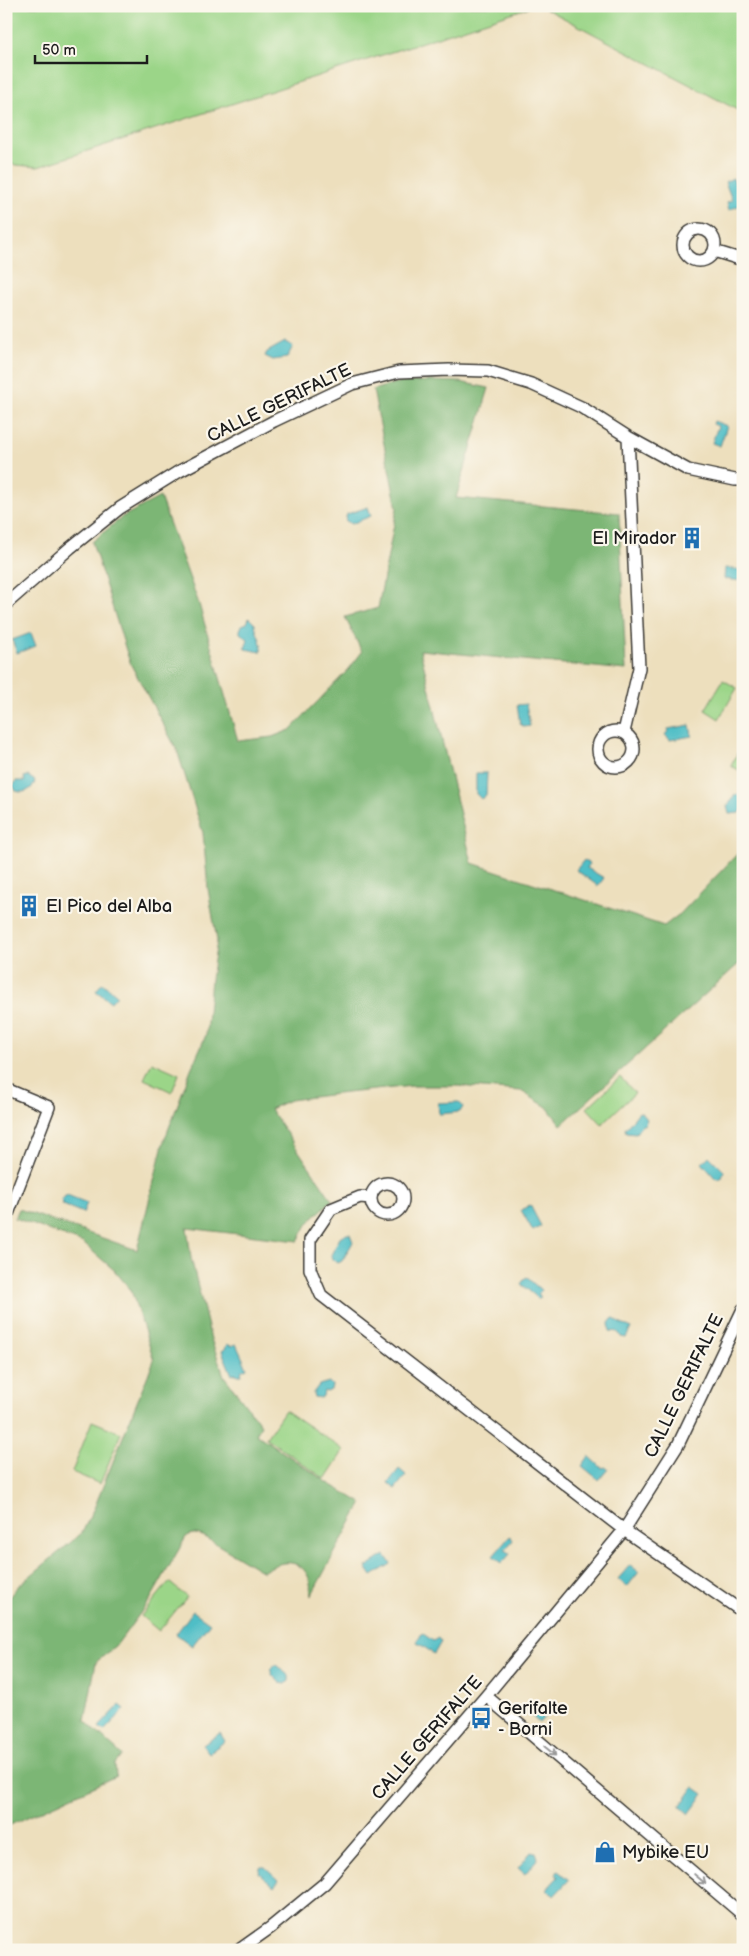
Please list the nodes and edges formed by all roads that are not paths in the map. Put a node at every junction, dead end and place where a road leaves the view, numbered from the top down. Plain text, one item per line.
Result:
1 (714, 251) dead end
2 (743, 260) edge
3 (628, 437) junction
4 (743, 480) edge
5 (6, 604) edge
6 (624, 732) dead end
7 (6, 1089) edge
8 (371, 1198) dead end
9 (6, 1219) edge
10 (742, 1312) edge
11 (624, 1530) junction
12 (743, 1612) edge
13 (486, 1696) junction
14 (743, 1915) edge
15 (239, 1950) edge

1 - 2 street
3 - 4 street, CALLE GERIFALTE
3 - 5 street, CALLE GERIFALTE
3 - 6 street
7 - 9 street
8 - 11 street
10 - 11 street, CALLE GERIFALTE
11 - 12 street
11 - 13 street, CALLE GERIFALTE
13 -> 14 street
13 - 15 street, CALLE GERIFALTE

